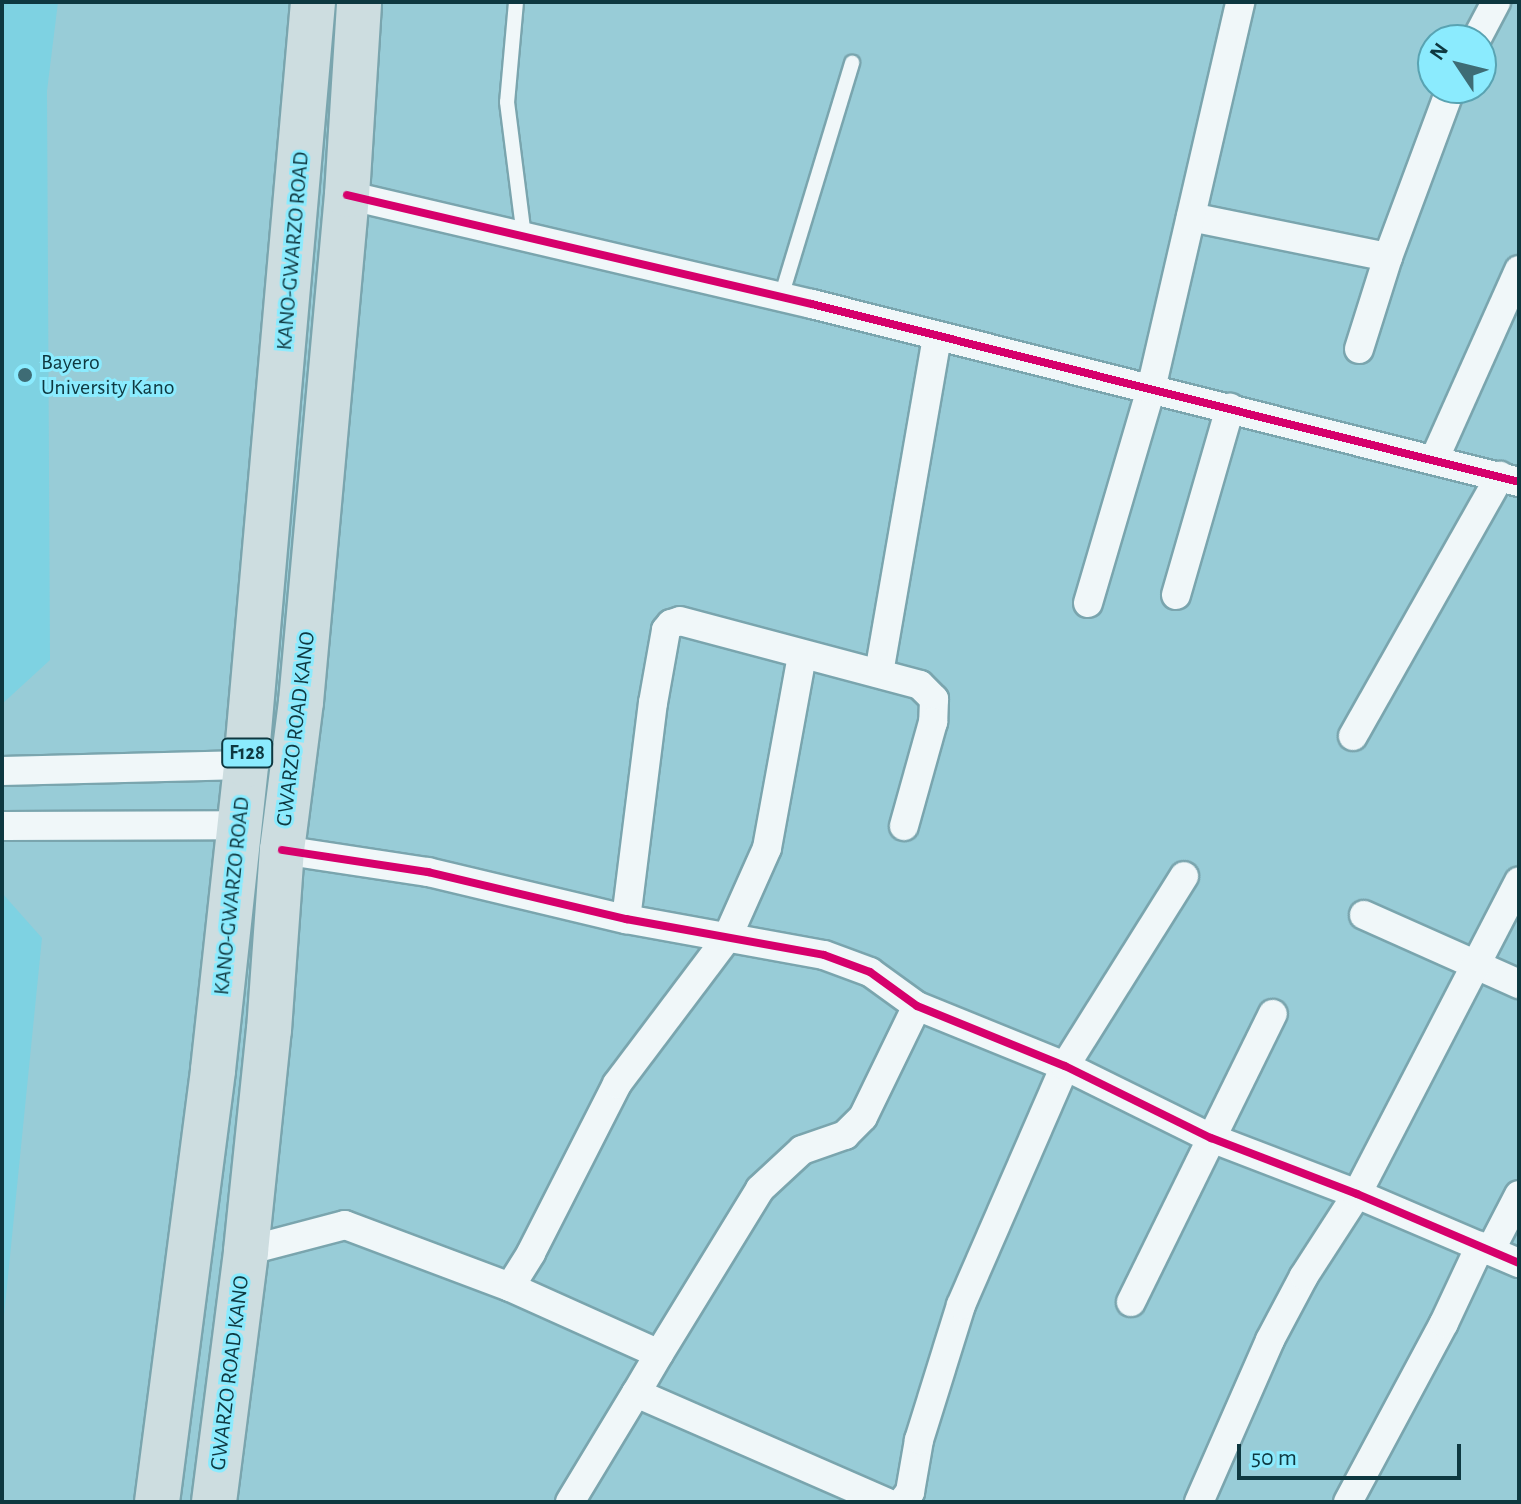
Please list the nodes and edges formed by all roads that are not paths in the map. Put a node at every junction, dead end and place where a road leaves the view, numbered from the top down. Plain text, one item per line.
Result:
1 (313, 2) edge
2 (359, 2) edge
3 (516, 2) edge
4 (1240, 2) edge
5 (1496, 2) edge
6 (1484, 24) edge
7 (852, 63) dead end
8 (1445, 104) edge
9 (347, 195) junction
10 (1191, 217) junction
11 (524, 237) junction
12 (1388, 257) junction
13 (1519, 270) edge
14 (781, 297) junction
15 (937, 336) junction
16 (1359, 349) dead end
17 (1151, 389) junction
18 (1230, 408) junction
19 (1434, 460) junction
20 (1510, 479) edge
21 (1176, 595) dead end
22 (1088, 603) dead end
23 (802, 656) junction
24 (879, 673) junction
25 (1353, 736) dead end
26 (246, 765) junction
27 (2, 771) edge
28 (239, 825) junction
29 (2, 826) edge
30 (904, 826) dead end
31 (282, 850) junction
32 (1184, 876) dead end
33 (1519, 882) edge
34 (1364, 915) dead end
35 (626, 919) junction
36 (727, 938) junction
37 (1476, 966) junction
38 (1519, 984) edge
39 (917, 1006) junction
40 (1273, 1014) dead end
41 (1065, 1066) junction
42 (1211, 1138) junction
43 (1357, 1194) junction
44 (1519, 1195) edge
45 (1485, 1248) junction
46 (246, 1251) junction
47 (1519, 1263) edge
48 (510, 1287) junction
49 (1131, 1302) dead end
50 (659, 1354) junction
51 (636, 1393) junction
52 (157, 1502) edge
53 (214, 1502) edge
54 (570, 1502) edge
55 (886, 1502) edge
56 (902, 1502) edge
57 (1199, 1502) edge
58 (1348, 1502) edge

1 - 26 main road, KANO-GWARZO ROAD / F128
2 - 9 main road, GWARZO ROAD KANO / F128
3 - 11 lane
4 - 10 street
5 - 6 street
7 - 14 lane
8 - 12 street
9 - 11 street
9 - 31 main road, GWARZO ROAD KANO / F128
10 - 12 street
10 - 17 street
11 - 14 street
12 - 16 street
13 - 19 street
14 - 15 street
15 - 17 street
15 - 24 street
17 - 18 street
17 - 22 street
18 - 19 street
18 - 21 street
19 - 20 street
20 - 25 street
23 - 24 street
23 - 35 street
23 - 36 street
24 - 30 street
26 - 27 street
26 - 28 main road, KANO-GWARZO ROAD / F128
28 - 29 street
28 - 52 main road, KANO-GWARZO ROAD / F128
31 - 35 street
31 - 46 main road, GWARZO ROAD KANO / F128
32 - 41 street
33 - 37 street
34 - 37 street
35 - 36 street
36 - 39 street
36 - 48 street
37 - 38 street
37 - 43 street
39 - 41 street
39 - 50 street
40 - 42 street
41 - 42 street
41 - 56 street
42 - 43 street
42 - 49 street
43 - 45 street
43 - 57 street
44 - 45 street
45 - 47 street
45 - 58 street
46 - 48 street
46 - 53 main road, GWARZO ROAD KANO / F128
48 - 50 street
50 - 51 street
51 - 54 street
51 - 55 street

